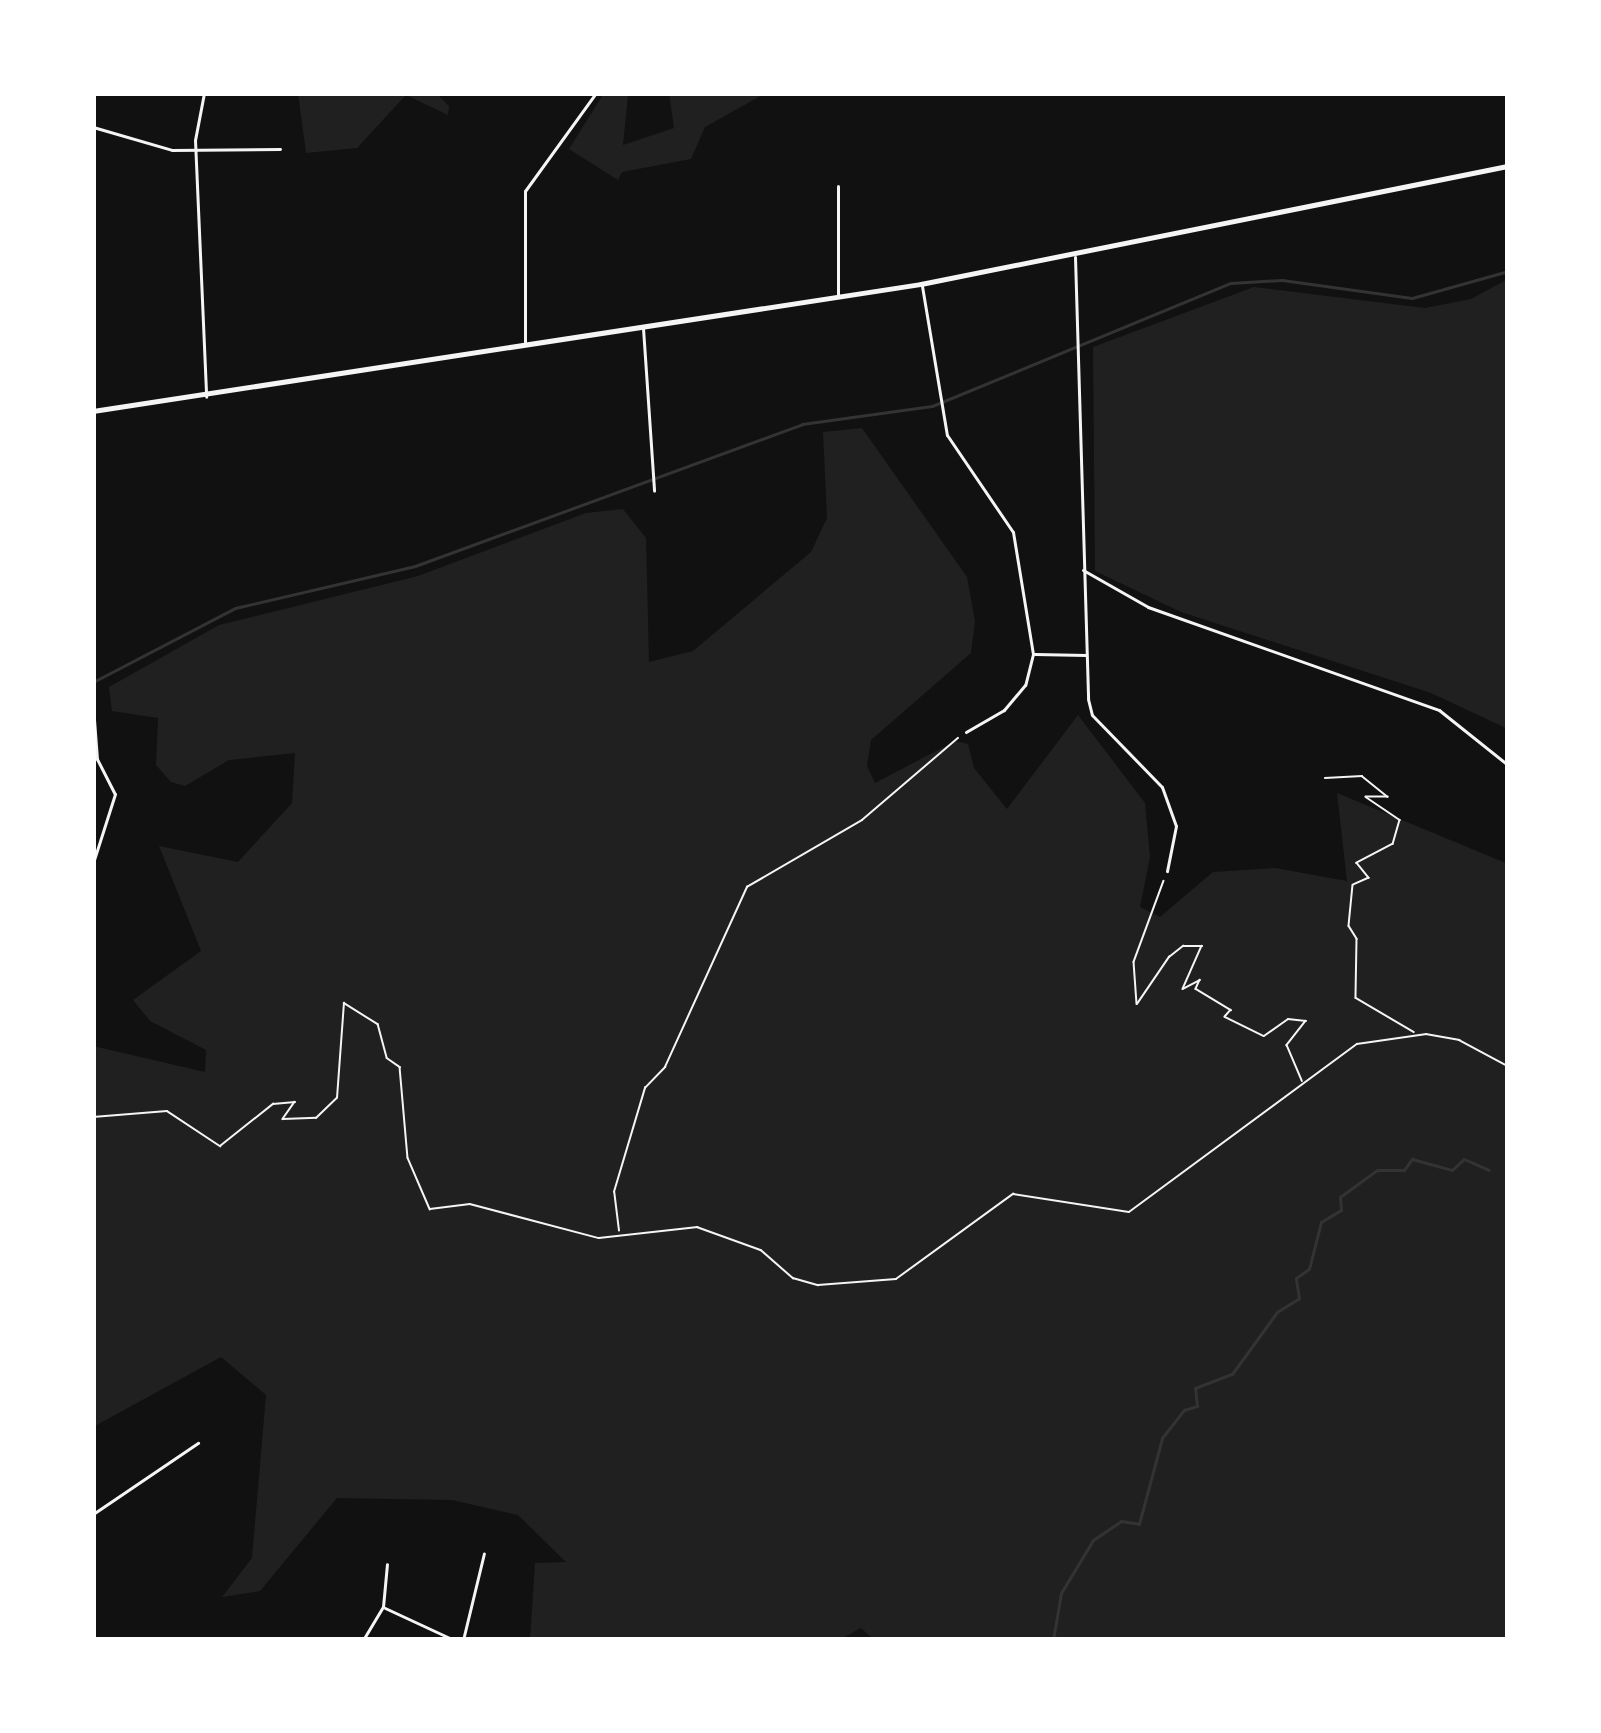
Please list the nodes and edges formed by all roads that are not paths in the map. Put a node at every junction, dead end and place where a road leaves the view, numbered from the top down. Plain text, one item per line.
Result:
1 (204, 93) edge
2 (596, 93) edge
3 (93, 127) edge
4 (280, 148) dead end
5 (196, 150) junction
6 (1508, 166) edge
7 (838, 186) dead end
8 (1075, 257) junction
9 (921, 284) junction
10 (838, 297) junction
11 (644, 327) junction
12 (525, 346) junction
13 (206, 397) junction
14 (93, 410) edge
15 (654, 491) dead end
16 (1082, 569) junction
17 (1033, 653) junction
18 (1086, 655) junction
19 (93, 706) edge
20 (965, 732) road end
21 (1508, 765) edge
22 (93, 863) edge
23 (1167, 872) road end
24 (198, 1443) dead end
25 (93, 1514) edge
26 (484, 1553) dead end
27 (387, 1564) dead end
28 (383, 1607) junction
29 (363, 1640) edge
30 (454, 1640) edge
31 (464, 1640) edge

1 - 5 street
2 - 12 street
3 - 5 street
4 - 5 street
5 - 13 street
6 - 8 main road
7 - 10 street
8 - 9 main road
8 - 16 street
9 - 10 main road
9 - 17 street
10 - 11 main road
11 - 12 main road
11 - 15 street
12 - 13 main road
13 - 14 main road
16 - 18 street
16 - 21 street
17 - 18 street
17 - 20 street
18 - 23 street
19 - 22 street
24 - 25 street
26 - 31 street
27 - 28 street
28 - 29 street
28 - 30 street

